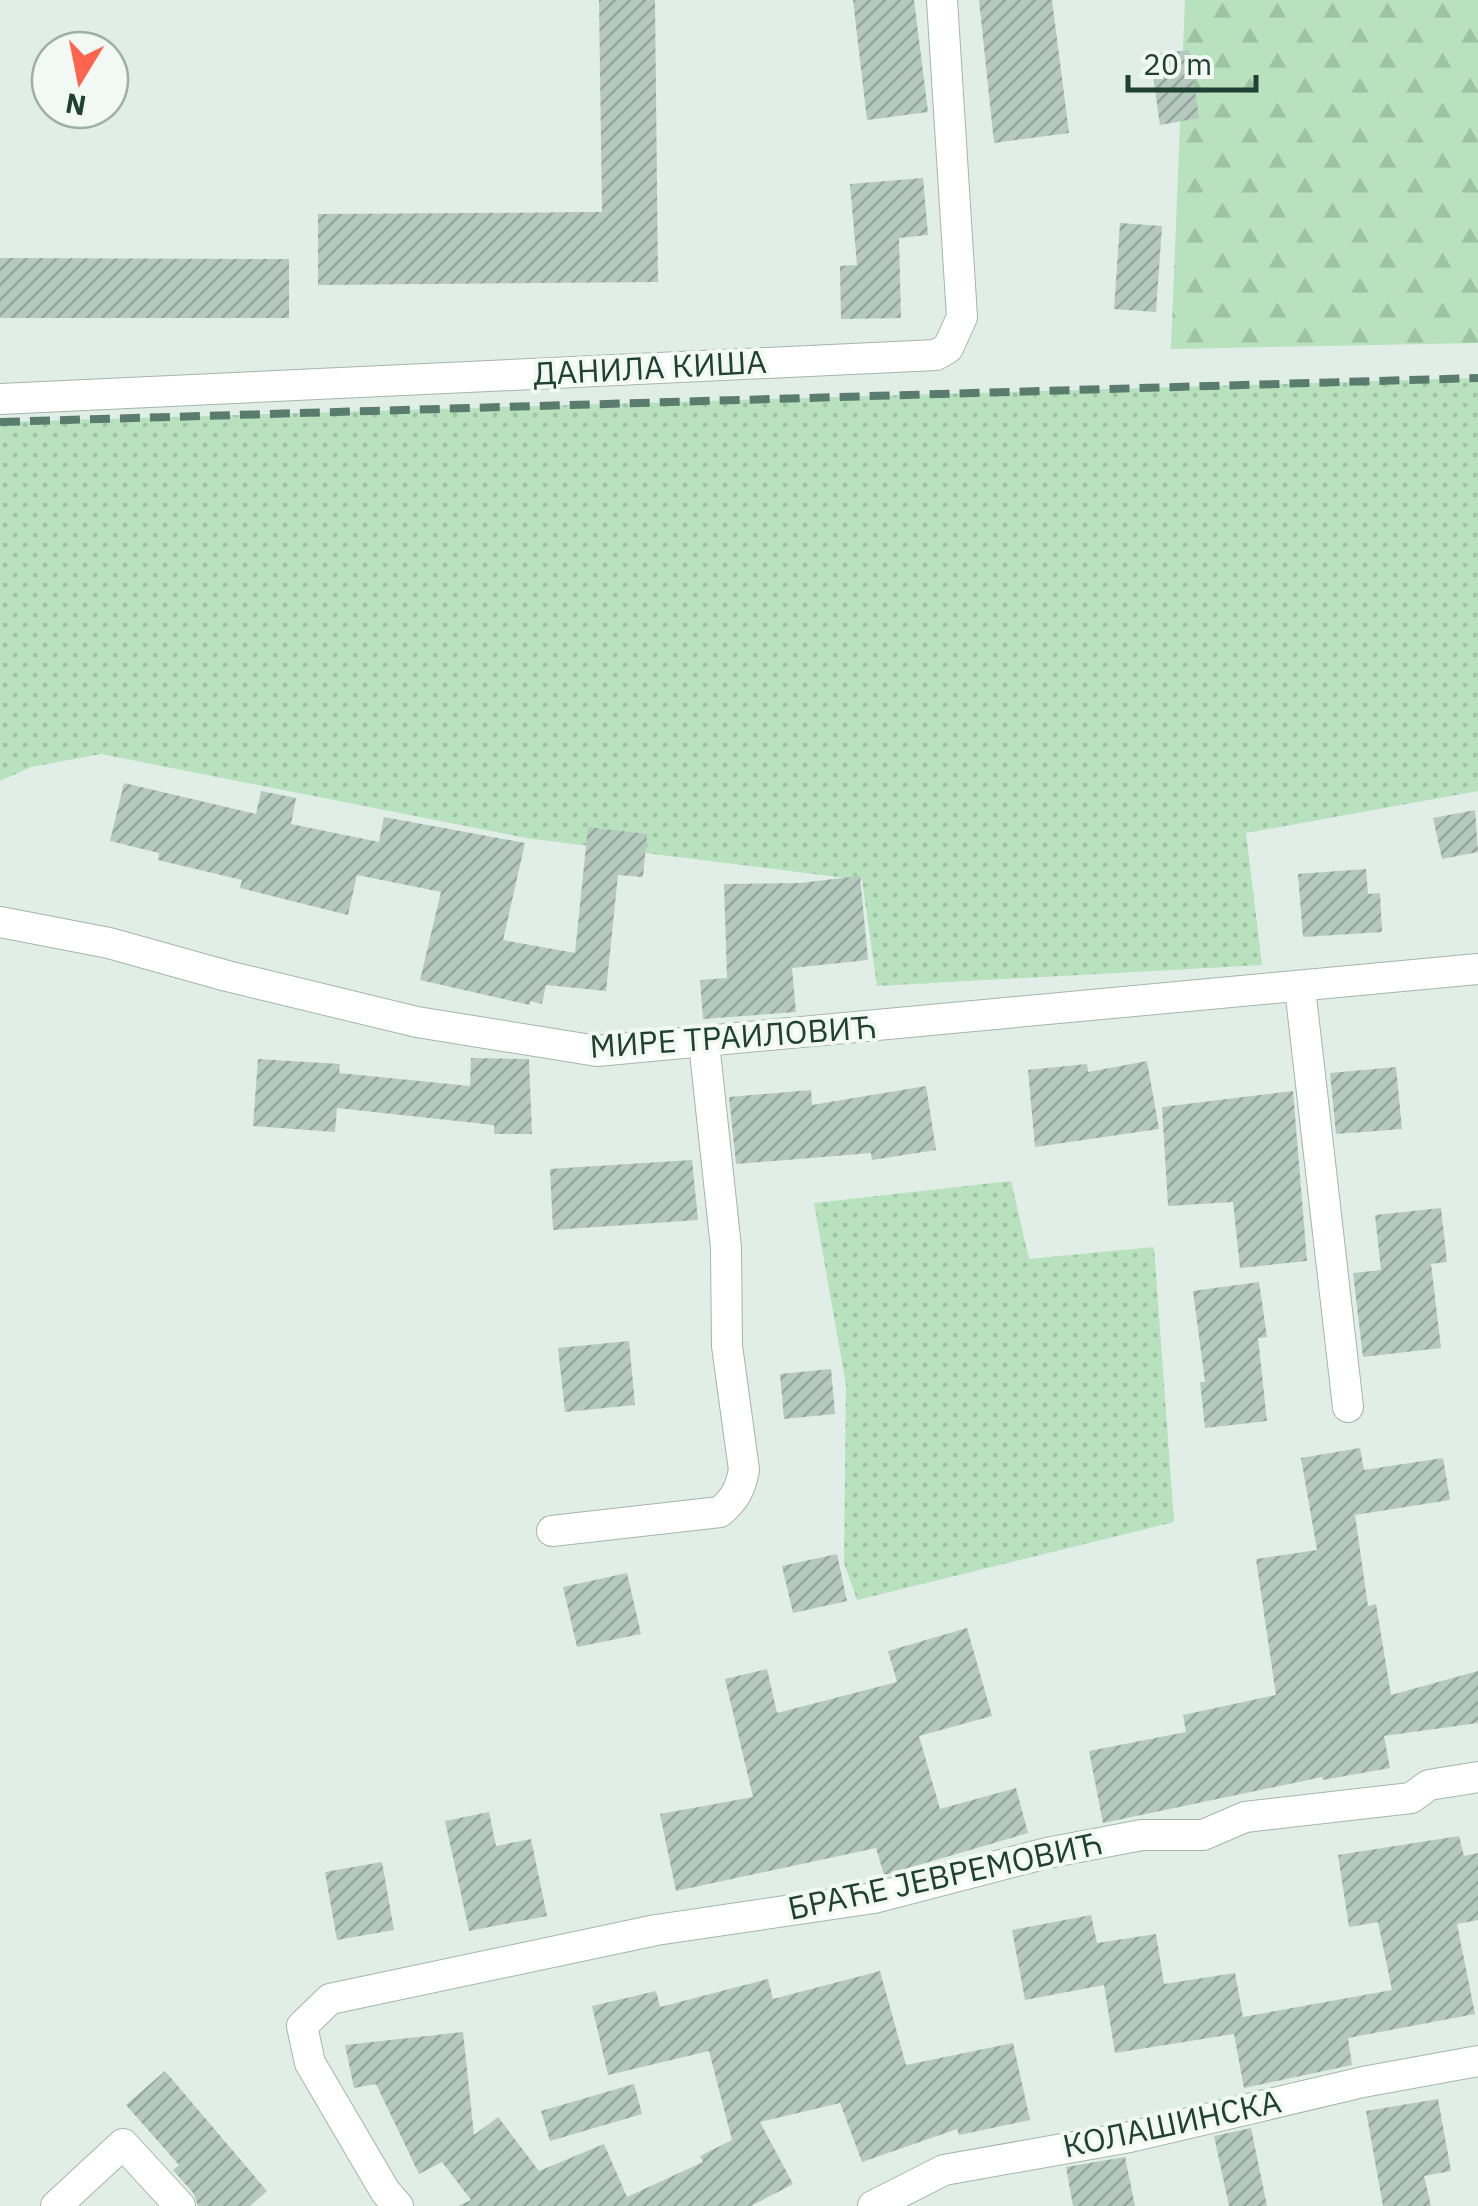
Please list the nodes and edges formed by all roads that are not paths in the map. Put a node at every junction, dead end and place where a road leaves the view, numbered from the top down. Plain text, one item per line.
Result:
1 (942, 0) edge
2 (0, 399) edge
3 (0, 922) edge
4 (1478, 969) edge
5 (1300, 988) junction
6 (704, 1043) junction
7 (1348, 1407) dead end
8 (552, 1531) dead end
9 (1478, 1777) edge
10 (1478, 2062) edge
11 (56, 2206) edge
12 (180, 2206) edge
13 (398, 2206) edge
14 (873, 2206) edge

1 - 2 street, ДАНИЛА КИША
3 - 6 street, МИРЕ ТРАИЛОВИЋ
4 - 5 street, МИРЕ ТРАИЛОВИЋ
5 - 6 street, МИРЕ ТРАИЛОВИЋ
5 - 7 street
6 - 8 street
9 - 13 street, БРАЋЕ ЈЕВРЕМОВИЋ
10 - 14 street, КОЛАШИНСКА
11 - 12 street

